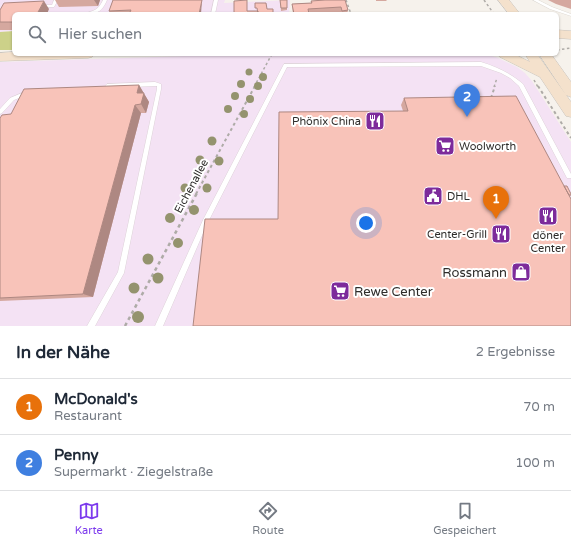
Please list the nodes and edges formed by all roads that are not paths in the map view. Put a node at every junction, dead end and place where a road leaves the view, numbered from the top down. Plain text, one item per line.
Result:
1 (56, 0) edge
2 (105, 0) edge
3 (216, 0) edge
4 (492, 0) edge
5 (503, 0) edge
6 (535, 0) edge
7 (39, 6) edge
8 (97, 12) edge
9 (213, 12) edge
10 (501, 12) edge
11 (513, 12) edge
12 (571, 15) edge
13 (559, 34) edge
14 (571, 35) edge
15 (571, 43) edge
16 (559, 44) edge
17 (29, 56) edge
18 (507, 56) edge
19 (532, 56) edge
20 (546, 56) edge
21 (0, 57) edge
22 (539, 76) junction
23 (102, 87) edge
24 (33, 91) edge
25 (571, 92) edge
26 (0, 112) edge
27 (571, 112) edge
28 (569, 176) dead end
29 (90, 326) edge
30 (159, 326) edge

1 - 7 lane
2 - 8 lane
3 - 9 lane
4 - 10 main road
5 - 11 main road
6 - 12 lane
13 - 14 main road
15 - 16 main road
17 - 21 main road
18 - 22 main road
19 - 22 main road
20 - 25 main road
22 - 27 main road
23 - 29 lane
24 - 26 lane
28 - 30 lane

